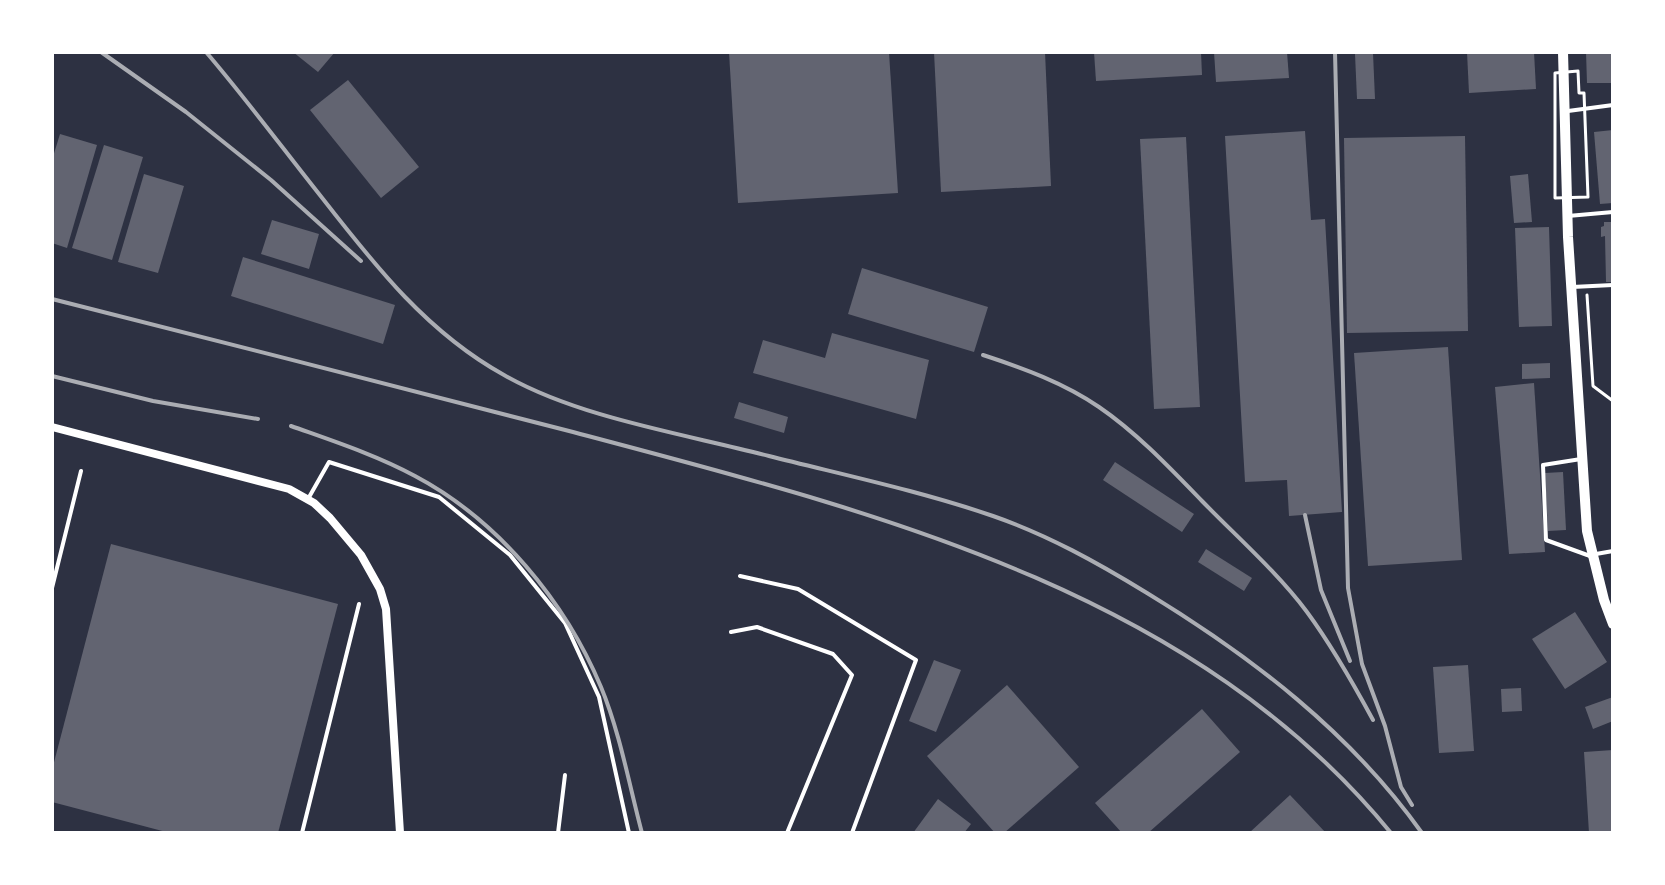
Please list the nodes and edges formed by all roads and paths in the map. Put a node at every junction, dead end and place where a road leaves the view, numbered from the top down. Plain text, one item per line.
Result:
1 (1563, 52) edge
2 (1613, 105) edge
3 (1565, 111) junction
4 (1613, 212) edge
5 (1567, 216) junction
6 (1613, 285) edge
7 (1572, 287) junction
8 (1586, 287) junction
9 (1613, 401) edge
10 (52, 427) edge
11 (1583, 459) junction
12 (81, 471) dead end
13 (307, 499) junction
14 (1613, 551) edge
15 (1594, 556) junction
16 (740, 576) dead end
17 (52, 588) edge
18 (359, 604) dead end
19 (1613, 624) edge
20 (731, 632) dead end
21 (565, 775) dead end
22 (302, 833) edge
23 (400, 833) edge
24 (558, 833) edge
25 (629, 833) edge
26 (787, 833) edge
27 (852, 833) edge

1 - 3 street
2 - 3 lane
3 - 5 street
4 - 5 lane
5 - 7 street
6 - 8 lane
7 - 8 lane
7 - 11 street
8 - 9 path
10 - 13 street
11 - 15 street
11 - 15 lane
12 - 17 lane
13 - 23 street
13 - 25 lane
14 - 15 lane
15 - 19 street
16 - 27 lane
18 - 22 lane
20 - 26 lane
21 - 24 lane

